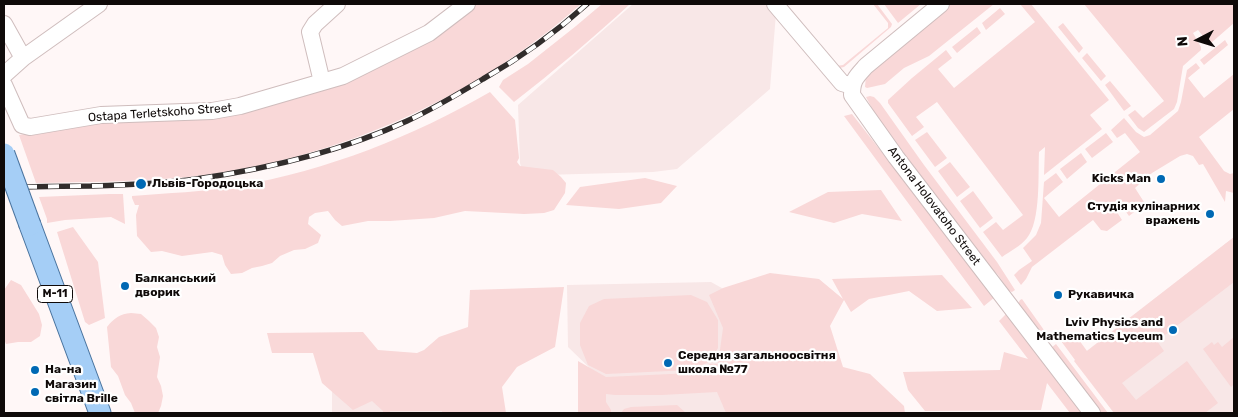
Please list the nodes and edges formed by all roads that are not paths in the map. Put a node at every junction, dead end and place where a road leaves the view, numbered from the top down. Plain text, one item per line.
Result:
1 (99, 4) edge
2 (337, 4) edge
3 (467, 4) edge
4 (775, 4) edge
5 (941, 4) edge
6 (4, 24) edge
7 (23, 58) junction
8 (4, 74) edge
9 (322, 82) junction
10 (4, 86) edge
11 (852, 86) junction
12 (4, 154) edge
13 (100, 413) edge
14 (1092, 413) edge

1 - 7 street
2 - 9 street
3 - 9 street, Ostapa Terletskoho Street
4 - 11 street
5 - 11 street
6 - 7 street
7 - 8 street
9 - 10 street, Ostapa Terletskoho Street
11 - 14 street, Antona Holovatoho Street
12 - 13 main road, М-11, bridge

